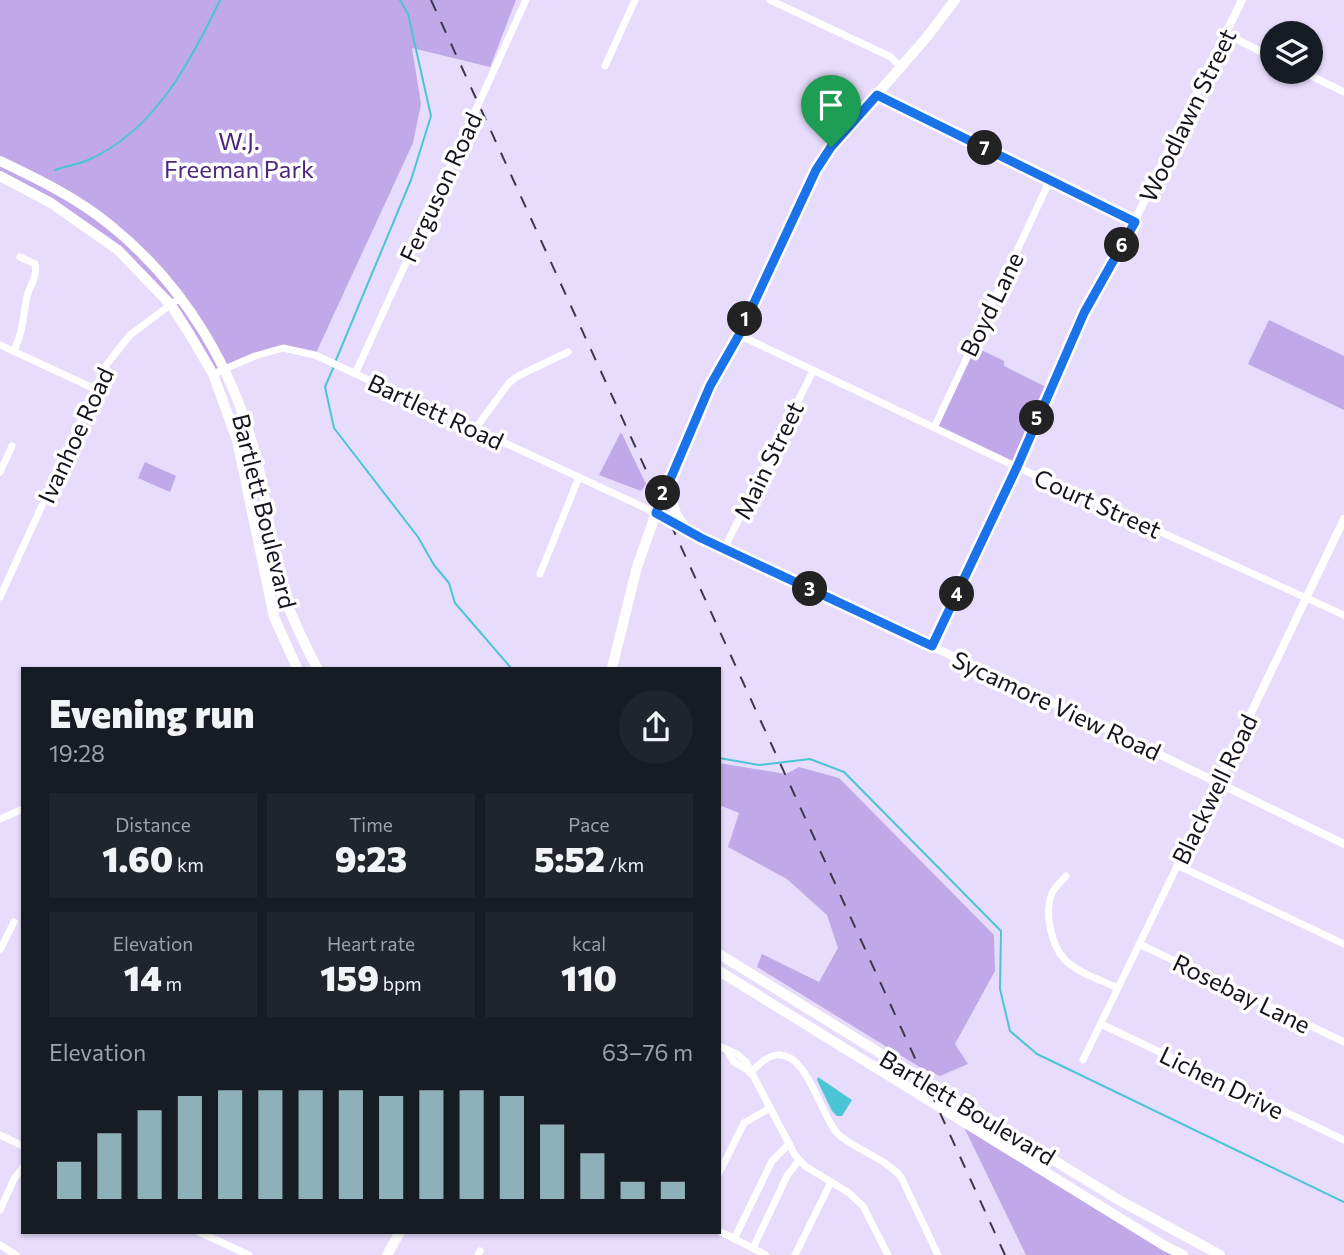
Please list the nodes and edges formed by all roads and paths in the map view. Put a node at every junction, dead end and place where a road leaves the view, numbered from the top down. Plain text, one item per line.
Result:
1 (526, 0) edge
2 (635, 0) edge
3 (770, 0) edge
4 (955, 0) edge
5 (1242, 0) edge
6 (1226, 34) junction
7 (1260, 51) edge
8 (605, 66) dead end
9 (900, 67) junction
10 (1323, 82) edge
11 (1344, 92) edge
12 (877, 95) junction
13 (0, 161) edge
14 (0, 176) edge
15 (1050, 180) junction
16 (1135, 222) junction
17 (20, 257) dead end
18 (181, 297) junction
19 (171, 305) junction
20 (739, 335) junction
21 (0, 345) edge
22 (14, 351) junction
23 (568, 352) dead end
24 (225, 368) junction
25 (813, 371) junction
26 (213, 374) junction
27 (355, 374) junction
28 (95, 389) junction
29 (934, 428) junction
30 (475, 429) junction
31 (250, 433) junction
32 (237, 440) junction
33 (12, 446) dead end
34 (1017, 467) junction
35 (0, 472) edge
36 (579, 477) junction
37 (667, 482) junction
38 (656, 513) junction
39 (1344, 519) edge
40 (686, 529) junction
41 (724, 549) junction
42 (274, 555) junction
43 (261, 559) junction
44 (540, 574) dead end
45 (0, 575) edge
46 (9, 578) junction
47 (1306, 596) junction
48 (0, 597) edge
49 (1344, 615) edge
50 (932, 646) junction
51 (297, 667) edge
52 (316, 667) edge
53 (612, 667) edge
54 (1217, 782) junction
55 (21, 810) edge
56 (0, 818) edge
57 (1344, 844) edge
58 (1177, 864) junction
59 (1066, 876) dead end
60 (14, 922) dead end
61 (1139, 944) junction
62 (1344, 944) edge
63 (0, 950) edge
64 (721, 955) edge
65 (721, 972) edge
66 (1118, 988) junction
67 (1101, 1024) junction
68 (1344, 1042) edge
69 (723, 1048) edge
70 (1083, 1060) dead end
71 (749, 1072) junction
72 (770, 1108) junction
73 (0, 1135) edge
74 (1344, 1140) edge
75 (21, 1145) edge
76 (788, 1145) junction
77 (799, 1160) junction
78 (721, 1168) edge
79 (21, 1170) edge
80 (831, 1182) junction
81 (0, 1210) edge
82 (721, 1232) edge
83 (203, 1234) edge
84 (399, 1234) edge
85 (734, 1239) junction
86 (0, 1245) edge
87 (752, 1248) junction
88 (16, 1255) edge
89 (249, 1255) edge
90 (387, 1255) edge
91 (766, 1255) edge
92 (795, 1255) edge
93 (888, 1255) edge
94 (937, 1255) edge
95 (1183, 1255) edge
96 (1220, 1255) edge

1 - 27 street, Ferguson Road
2 - 8 street
3 - 9 street
4 - 9 main road
5 - 6 street, Woodlawn Street
6 - 7 street
6 - 16 street, Woodlawn Street
9 - 12 main road
10 - 11 street
12 - 15 street
12 - 20 main road
13 - 18 main road, Bartlett Boulevard
14 - 19 main road, Bartlett Boulevard
15 - 16 street
15 - 29 street, Boyd Lane
16 - 34 street, Woodlawn Street
17 - 22 street
18 - 19 street, Ivanhoe Road
18 - 24 main road, Bartlett Boulevard
19 - 26 main road, Bartlett Boulevard
19 - 28 street, Ivanhoe Road
20 - 25 street, Court Street
20 - 37 main road
21 - 22 street
22 - 28 street
23 - 30 street
24 - 26 street, Bartlett Road
24 - 27 street, Bartlett Road
24 - 31 main road, Bartlett Boulevard
25 - 29 street, Court Street
25 - 41 street, Main Street
26 - 32 main road, Bartlett Boulevard
27 - 30 street, Bartlett Road
28 - 46 street, Ivanhoe Road
29 - 34 street, Court Street
30 - 36 street, Bartlett Road
31 - 32 main road
31 - 42 main road, Bartlett Boulevard
32 - 43 main road, Bartlett Boulevard
33 - 35 street
34 - 47 street, Court Street
34 - 50 street, Woodlawn Street
36 - 38 street, Bartlett Road
36 - 44 street
37 - 38 main road
37 - 40 main road
38 - 40 street, Sycamore View Road
38 - 53 main road
39 - 47 street, Blackwell Road
40 - 41 street, Sycamore View Road
41 - 50 street, Sycamore View Road
42 - 43 main road
42 - 52 main road, Bartlett Boulevard
43 - 51 main road, Bartlett Boulevard
45 - 46 street
46 - 48 street, Ivanhoe Road
47 - 49 street, Court Street
47 - 54 street, Blackwell Road
50 - 54 street, Sycamore View Road
54 - 57 street, Sycamore View Road
54 - 58 street, Blackwell Road
55 - 56 street
58 - 61 street, Blackwell Road
58 - 62 street
59 - 66 street
60 - 63 street
61 - 66 street, Blackwell Road
61 - 68 street, Rosebay Lane
64 - 96 main road, Bartlett Boulevard
65 - 95 main road, Bartlett Boulevard
66 - 67 street, Blackwell Road
67 - 70 street, Blackwell Road
67 - 74 street, Lichen Drive
69 - 71 street
71 - 72 street
71 - 94 street
72 - 76 street
72 - 78 street
73 - 75 street
76 - 77 street
76 - 85 street
77 - 80 street
77 - 87 street
79 - 81 street
80 - 92 street
80 - 93 street
82 - 85 street
83 - 89 street
84 - 90 main road
85 - 87 street
86 - 88 street
87 - 91 street

